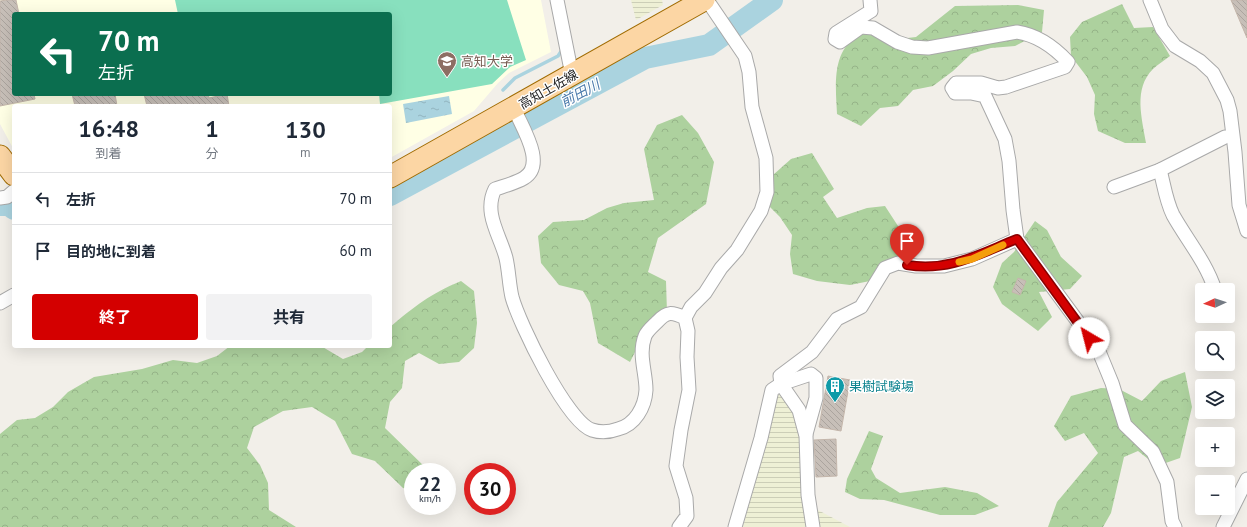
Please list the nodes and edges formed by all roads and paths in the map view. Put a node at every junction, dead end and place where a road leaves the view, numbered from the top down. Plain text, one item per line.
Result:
1 (557, 0) edge
2 (704, 0) edge
3 (707, 0) edge
4 (870, 0) edge
5 (1150, 0) edge
6 (572, 75) junction
7 (1230, 110) junction
8 (519, 120) junction
9 (1225, 136) junction
10 (1235, 152) junction
11 (0, 156) edge
12 (1160, 170) junction
13 (12, 172) edge
14 (392, 176) edge
15 (1243, 182) edge
16 (1114, 187) dead end
17 (12, 193) edge
18 (0, 198) edge
19 (1247, 231) edge
20 (1017, 239) junction
21 (1213, 283) edge
22 (12, 296) edge
23 (0, 303) edge
24 (685, 318) junction
25 (781, 384) junction
26 (806, 436) junction
27 (1247, 479) edge
28 (679, 527) edge
29 (735, 527) edge
30 (813, 527) edge
31 (1175, 527) edge
32 (1223, 527) edge

1 - 6 street
2 - 6 main road, 高知土佐線
3 - 24 street
4 - 20 street
5 - 7 street
6 - 8 main road, 高知土佐線
7 - 9 street
7 - 10 street
8 - 14 main road, 高知土佐線
8 - 24 street
9 - 10 street
9 - 12 street
10 - 15 street
11 - 13 main road
12 - 16 street
12 - 21 street
15 - 19 street
17 - 18 street
20 - 25 street
20 - 31 street
22 - 23 street
24 - 28 street
25 - 26 street
25 - 26 street
25 - 29 street
26 - 30 street
27 - 32 street

